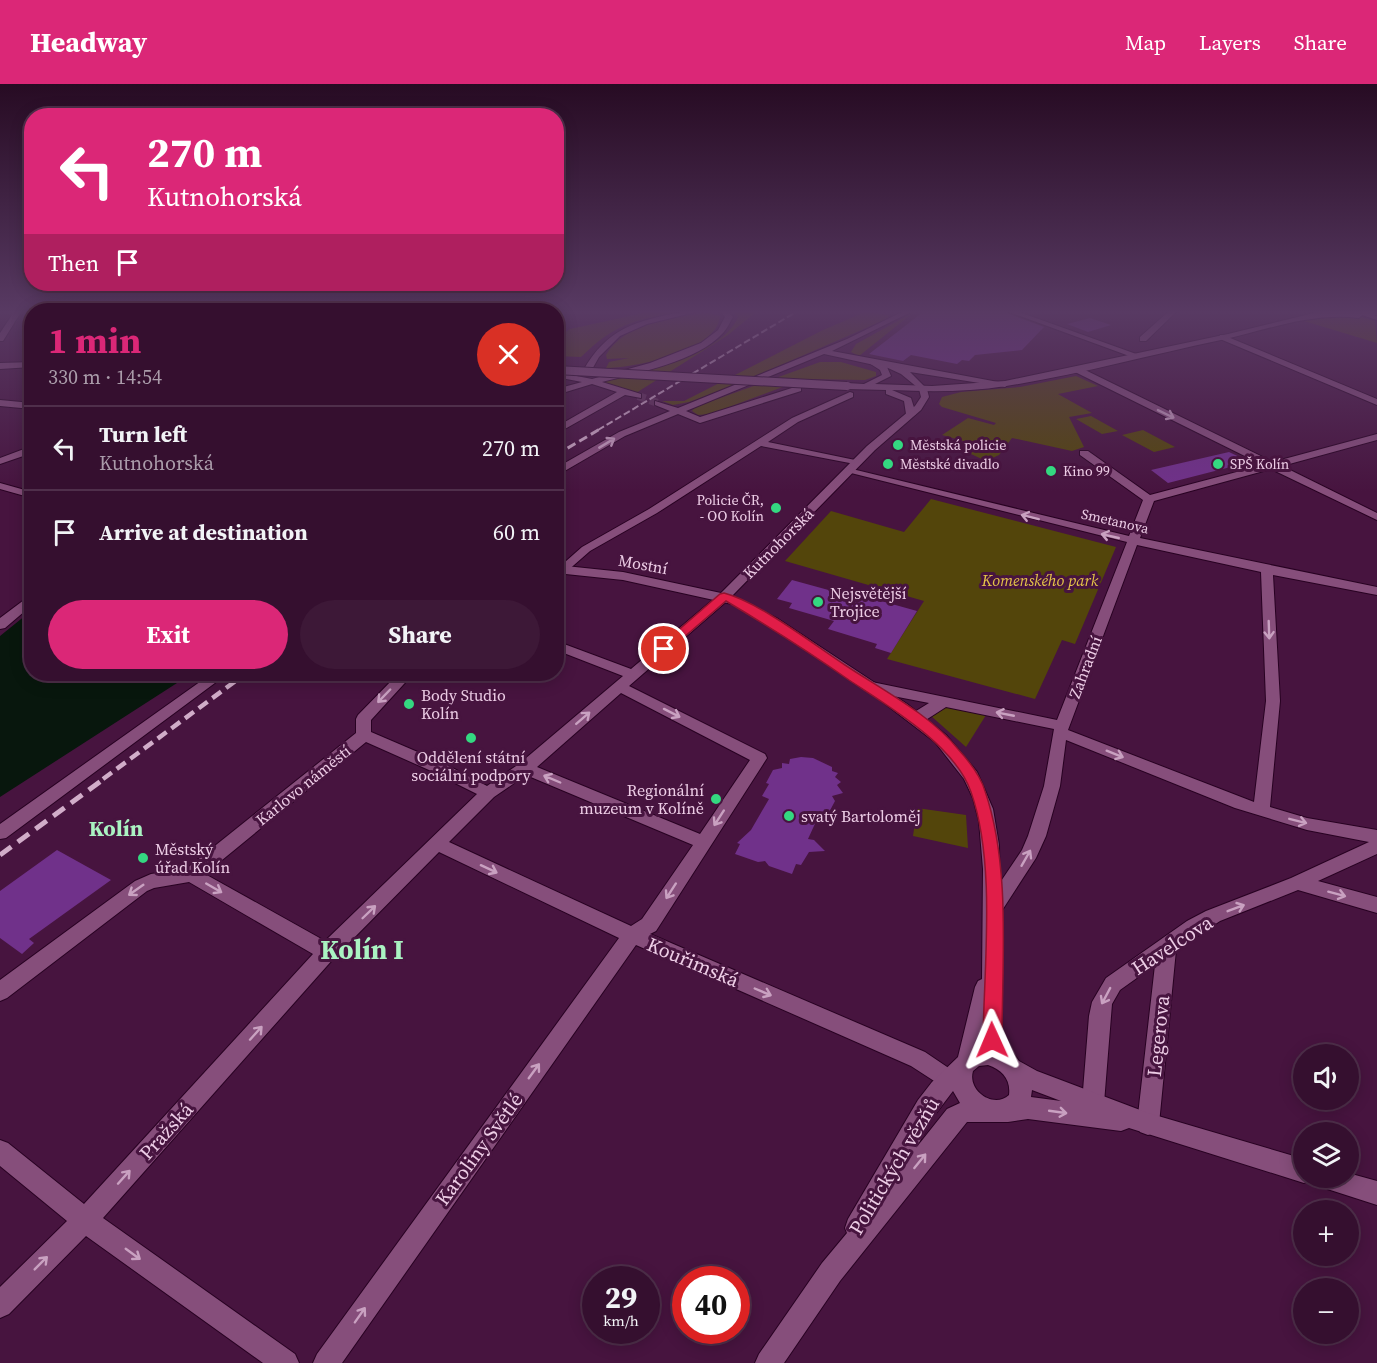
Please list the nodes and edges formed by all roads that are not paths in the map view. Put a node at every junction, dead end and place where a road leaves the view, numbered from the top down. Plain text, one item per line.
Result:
1 (589, 372) edge
2 (607, 372) edge
3 (774, 372) edge
4 (885, 372) edge
5 (905, 372) edge
6 (917, 372) edge
7 (1063, 372) edge
8 (1081, 372) edge
9 (1305, 372) edge
10 (564, 373) edge
11 (588, 376) junction
12 (1005, 384) junction
13 (564, 388) edge
14 (798, 389) dead end
15 (850, 389) junction
16 (922, 389) junction
17 (624, 392) junction
18 (638, 396) tunnel mouth
19 (1377, 402) edge
20 (658, 403) tunnel mouth
21 (0, 404) edge
22 (24, 405) edge
23 (677, 410) junction
24 (911, 414) junction
25 (564, 426) edge
26 (1377, 437) edge
27 (760, 443) junction
28 (24, 452) edge
29 (1084, 453) dead end
30 (0, 459) edge
31 (1270, 465) junction
32 (852, 467) junction
33 (564, 468) edge
34 (0, 488) edge
35 (24, 493) edge
36 (1149, 499) junction
37 (1377, 517) edge
38 (1133, 541) junction
39 (564, 565) edge
40 (564, 570) edge
41 (1267, 571) junction
42 (1377, 591) edge
43 (724, 597) junction
44 (24, 605) edge
45 (0, 625) edge
46 (564, 648) edge
47 (633, 675) junction
48 (210, 681) edge
49 (399, 681) edge
50 (867, 686) junction
51 (620, 687) junction
52 (943, 702) junction
53 (918, 720) junction
54 (1062, 729) junction
55 (364, 735) junction
56 (525, 768) junction
57 (488, 793) junction
58 (1261, 810) junction
59 (0, 833) edge
60 (1377, 837) edge
61 (703, 842) junction
62 (436, 844) junction
63 (1377, 846) edge
64 (191, 875) junction
65 (1297, 883) junction
66 (1377, 905) edge
67 (994, 907) junction
68 (632, 935) junction
69 (992, 939) junction
70 (1167, 947) junction
71 (327, 952) junction
72 (0, 992) edge
73 (1010, 1066) junction
74 (956, 1072) junction
75 (1093, 1103) junction
76 (1000, 1112) junction
77 (1148, 1124) junction
78 (5, 1156) edge
79 (1293, 1168) edge
80 (1359, 1188) edge
81 (1377, 1193) edge
82 (85, 1220) junction
83 (831, 1272) junction
84 (0, 1305) edge
85 (772, 1361) edge
86 (286, 1363) edge
87 (326, 1363) edge

1 - 11 street
2 - 11 street
3 - 23 street
4 - 15 street
5 - 16 street
6 - 12 street
7 - 12 street
8 -> 31 street
9 - 19 street
10 - 11 street, bridge
11 - 13 street
11 - 15 street, bridge
11 - 17 street
12 - 16 street
14 - 23 street
15 - 16 street
15 - 24 street
15 - 27 street
16 - 24 street, Kutnohorská
17 - 18 street
17 - 25 street
20 - 23 street
21 - 22 street
33 -> 23 street
24 - 32 street, Kutnohorská
26 - 31 street
27 - 32 street, Smetanova
27 - 39 street
28 - 30 street
29 - 36 street
31 - 36 street
31 - 37 street
38 -> 32 street, Smetanova
32 - 43 street, Kutnohorská
34 - 35 street
36 - 38 street, Zahradní
38 - 41 street, Smetanova
38 - 54 street, Zahradní
40 - 43 street, Mostní
41 - 42 street, Smetanova
41 -> 58 street
43 - 47 street, Kutnohorská
43 - 50 street, Politických vězňů
44 - 45 street
46 - 47 street
47 - 51 street, Kutnohorská
48 - 59 street
49 -> 55 street
50 - 52 street
50 - 53 street, Politických vězňů
56 -> 51 street, Kutnohorská
51 -> 61 street, Karoliny Světlé
52 - 53 street
54 -> 52 street
53 - 67 street, Politických vězňů
54 -> 58 street
67 -> 54 street, Zahradní
55 - 57 street, Karlovo náměstí
55 - 64 street, Karlovo náměstí
56 - 57 street, Kutnohorská
61 -> 56 street
57 - 62 street
58 -> 60 street
61 -> 68 street, Karoliny Světlé
62 -> 68 street, Kouřimská
71 -> 62 street
63 - 65 street, Havelcova
64 -> 71 street
64 -> 72 street
65 -> 66 street
70 -> 65 street, Havelcova
67 - 69 street, Politických vězňů
68 -> 74 street, Kouřimská
87 -> 68 street, Karoliny Světlé
69 - 73 street, Politických vězňů
69 - 74 street, Politických vězňů
70 -> 75 street, Havelcova
70 - 77 street, Legerova
82 -> 71 street, Pražská
73 - 74 street
73 - 75 street
73 - 76 street, Politických vězňů
74 - 76 street, Politických vězňů
74 - 83 street, Politických vězňů
75 - 77 street
76 -> 77 street
83 -> 76 street, Politických vězňů
77 - 79 street
78 - 82 street
80 - 81 street
84 -> 82 street, Pražská
82 -> 86 street
83 - 85 street, Politických vězňů

